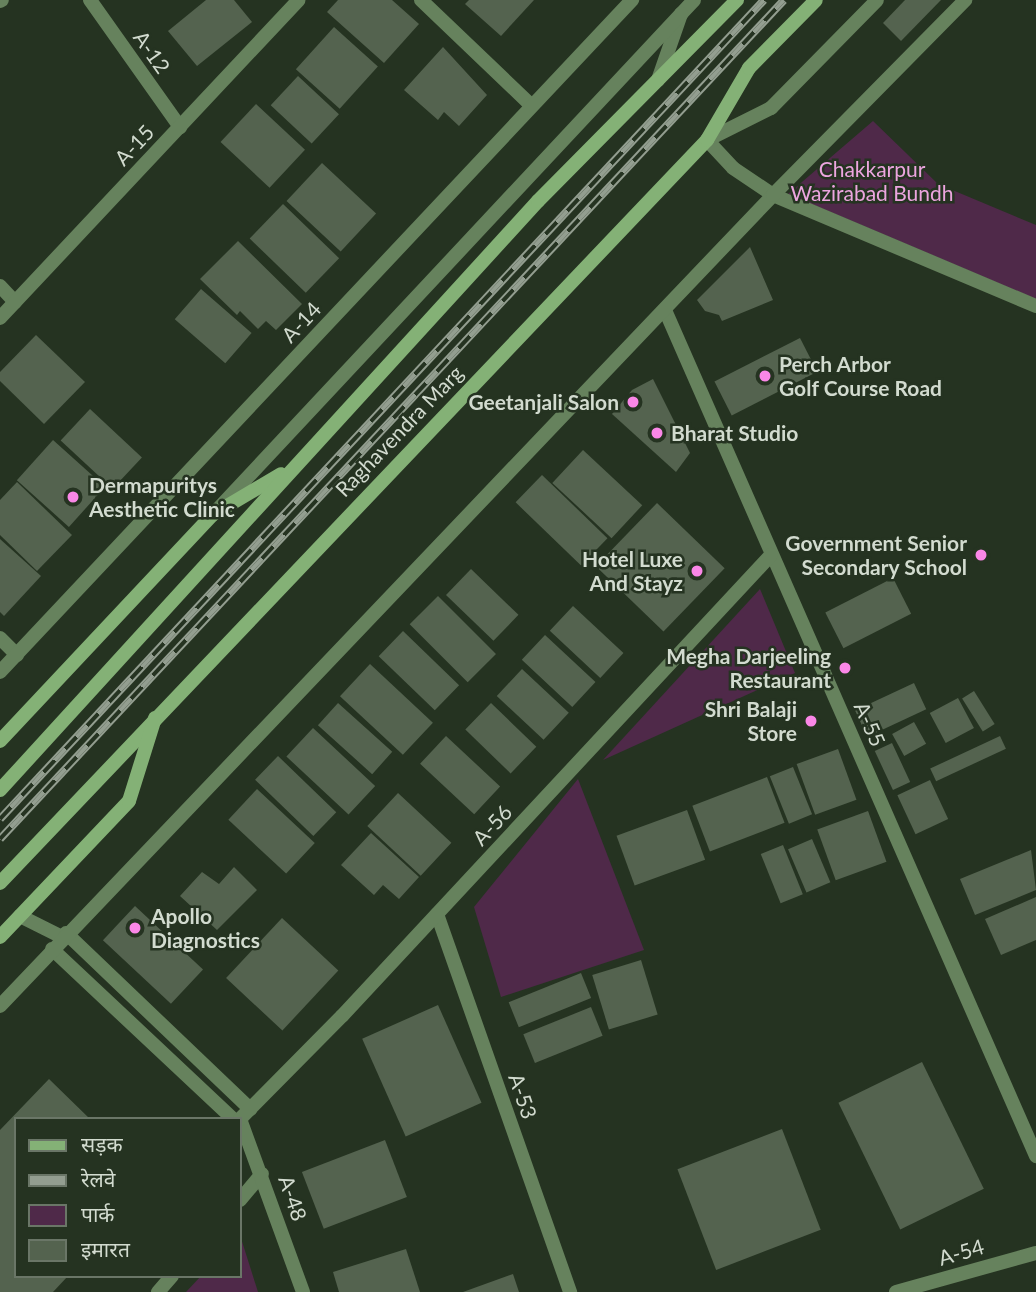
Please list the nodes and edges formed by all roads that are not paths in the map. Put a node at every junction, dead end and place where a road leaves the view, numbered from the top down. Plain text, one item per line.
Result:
1 (90, 0) edge
2 (299, 0) edge
3 (421, 0) edge
4 (632, 0) edge
5 (694, 0) edge
6 (737, 0) edge
7 (816, 0) edge
8 (877, 0) edge
9 (965, 0) edge
10 (681, 14) junction
11 (658, 80) junction
12 (530, 104) junction
13 (180, 127) junction
14 (707, 140) junction
15 (773, 195) junction
16 (0, 286) edge
17 (15, 302) junction
18 (1036, 306) edge
19 (665, 310) junction
20 (0, 318) edge
21 (293, 467) junction
22 (212, 515) junction
23 (771, 555) junction
24 (0, 638) edge
25 (17, 654) junction
26 (0, 672) edge
27 (157, 714) junction
28 (0, 741) edge
29 (0, 790) edge
30 (0, 883) edge
31 (437, 914) junction
32 (20, 916) junction
33 (64, 935) junction
34 (0, 937) edge
35 (52, 949) junction
36 (0, 1006) edge
37 (239, 1117) edge
38 (239, 1117) edge
39 (242, 1120) edge
40 (1036, 1156) edge
41 (262, 1174) junction
42 (242, 1197) edge
43 (1036, 1253) edge
44 (170, 1278) edge
45 (158, 1292) edge
46 (303, 1292) edge
47 (570, 1292) edge
48 (896, 1292) edge

1 - 13 street, A-12
2 - 13 street, A-15
3 - 12 street
4 - 12 street, A-14
5 - 10 street
6 - 11 main road
7 - 14 main road, Raghavendra Marg
8 - 14 street
9 - 15 street
10 - 11 street
10 - 22 street
11 - 21 main road
12 - 25 street, A-14
13 - 17 street, A-15
14 - 15 street
14 - 27 main road, Raghavendra Marg
15 - 18 street
15 - 19 street
16 - 17 street
17 - 20 street, A-15
19 - 23 street, A-55
19 - 33 street
21 - 22 main road
21 - 29 main road
22 - 28 main road
23 - 31 street, A-56
23 - 40 street, A-55
24 - 25 street
25 - 26 street, A-14
27 - 30 main road, Raghavendra Marg
27 - 32 main road
31 - 39 street, A-56
31 - 47 street, A-53
32 - 33 street
32 - 34 main road
33 - 35 street
33 - 37 street
35 - 36 street
35 - 38 street
39 - 41 street, A-48
41 - 42 street
41 - 46 street, A-48
43 - 48 street, A-54
44 - 45 street

